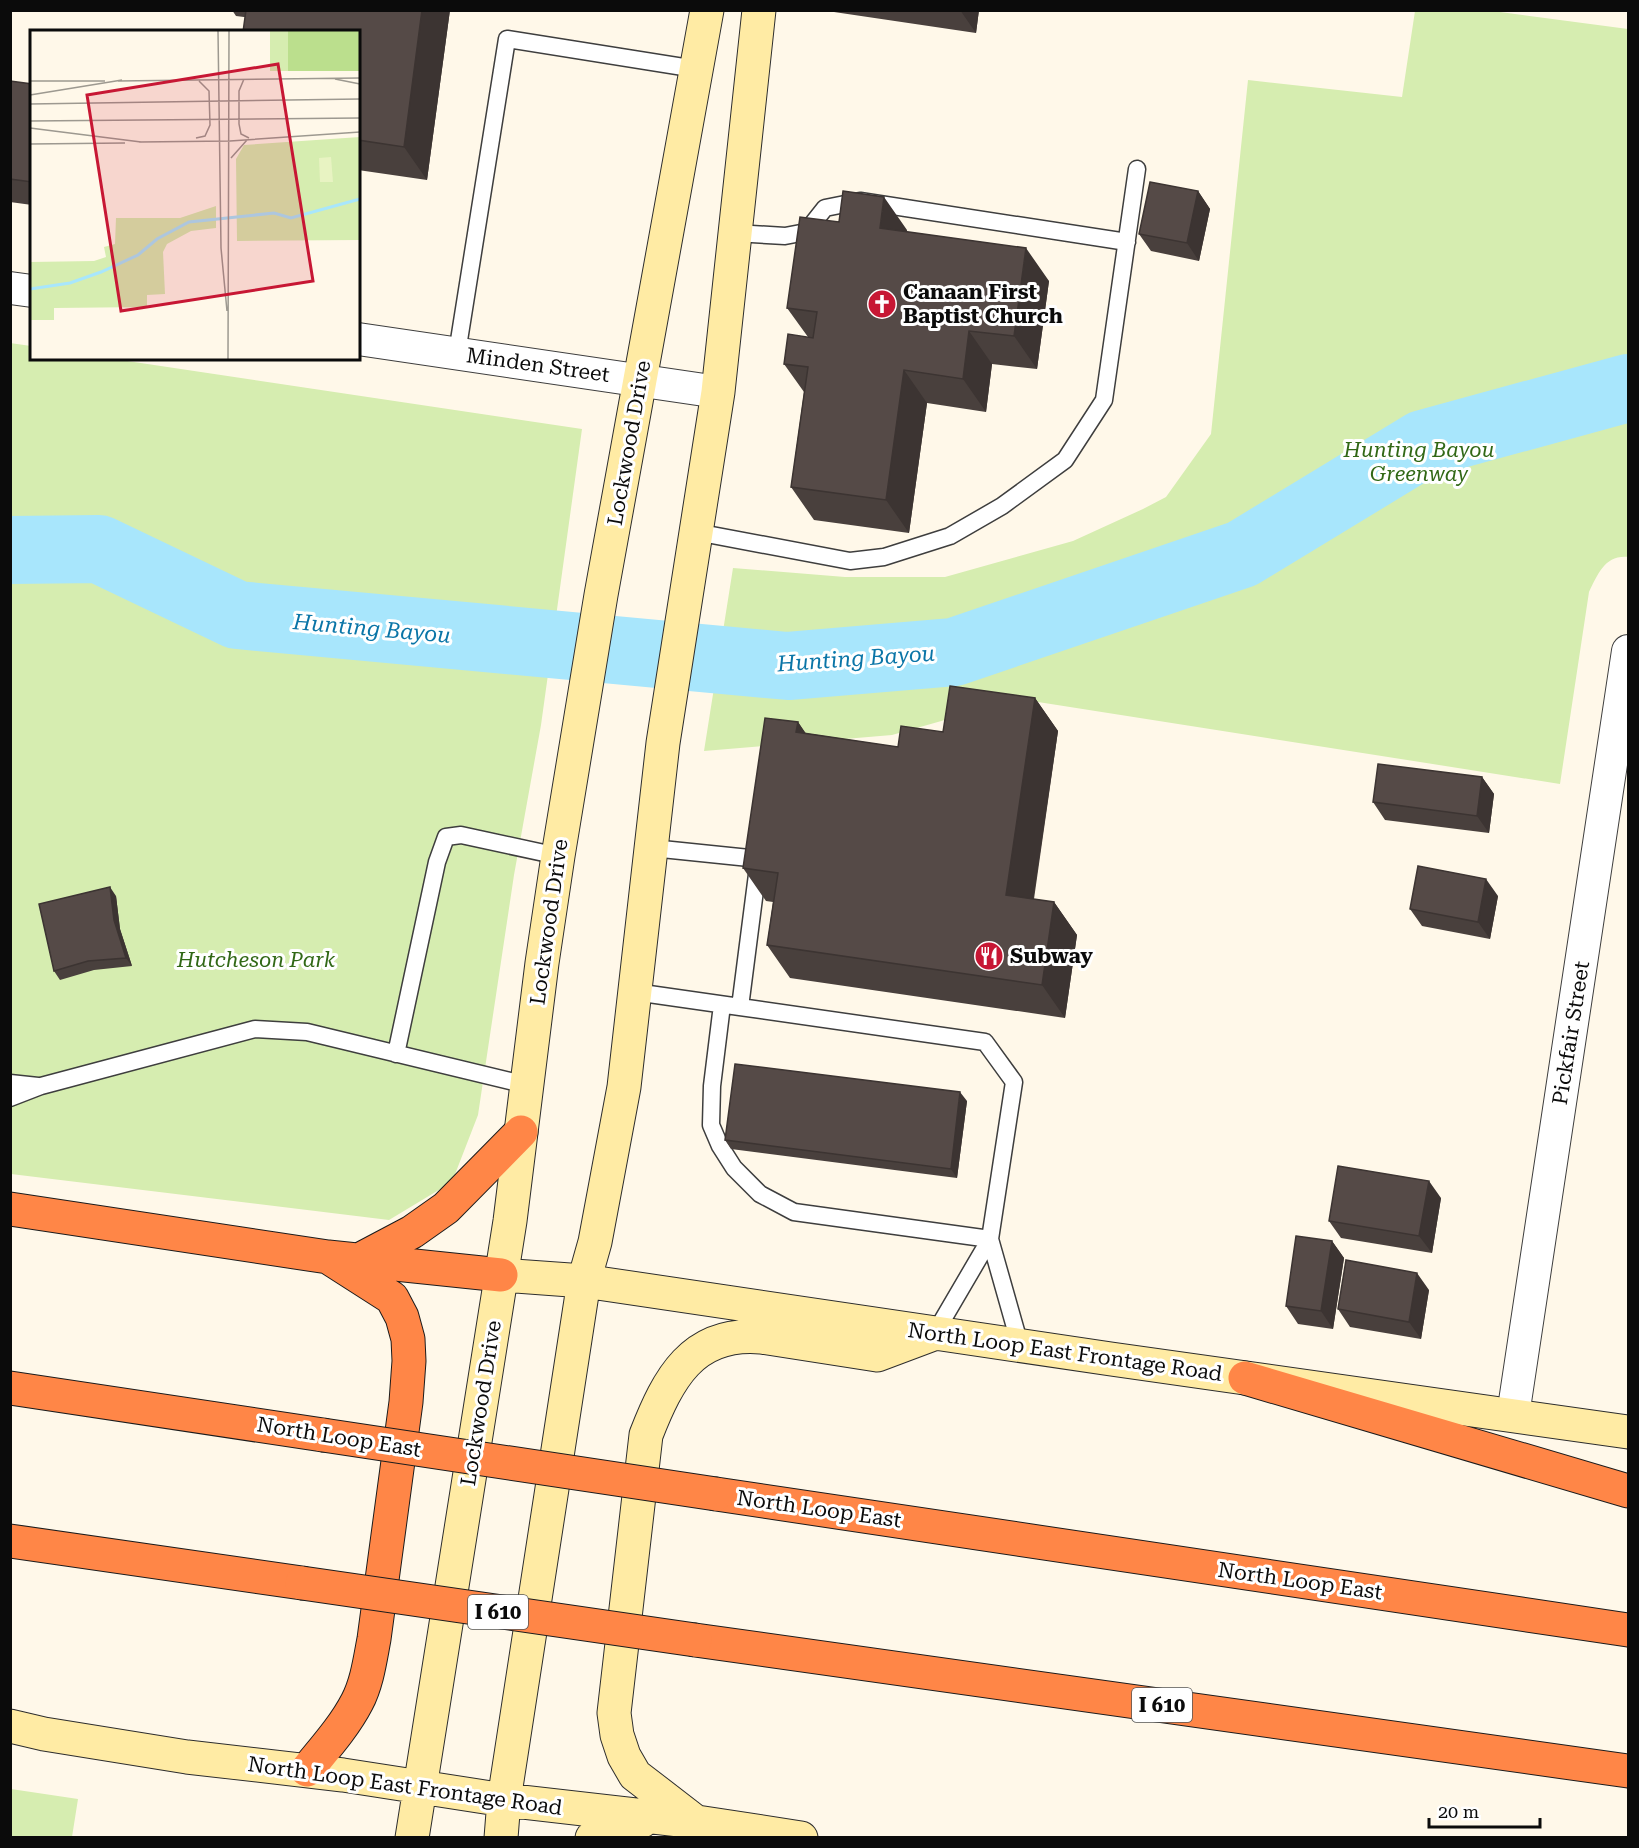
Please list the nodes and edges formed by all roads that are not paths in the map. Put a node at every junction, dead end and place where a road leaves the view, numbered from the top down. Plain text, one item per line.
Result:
1 (706, 10) edge
2 (759, 10) edge
3 (696, 69) junction
4 (1137, 169) dead end
5 (735, 233) junction
6 (1127, 242) junction
7 (10, 288) edge
8 (30, 291) edge
9 (360, 339) edge
10 (457, 353) junction
11 (640, 380) junction
12 (718, 392) junction
13 (696, 532) junction
14 (1629, 651) edge
15 (652, 848) junction
16 (558, 856) junction
17 (635, 992) junction
18 (722, 1005) junction
19 (741, 1007) junction
20 (396, 1054) junction
21 (10, 1083) edge
22 (527, 1084) junction
23 (41, 1086) junction
24 (10, 1098) edge
25 (521, 1132) junction
26 (10, 1209) edge
27 (990, 1239) junction
28 (344, 1259) junction
29 (501, 1275) junction
30 (584, 1281) junction
31 (935, 1333) junction
32 (1020, 1345) junction
33 (1245, 1378) junction
34 (10, 1388) edge
35 (1513, 1415) junction
36 (1629, 1432) edge
37 (1629, 1491) edge
38 (10, 1542) edge
39 (1629, 1630) edge
40 (10, 1726) edge
41 (307, 1770) junction
42 (1629, 1771) edge
43 (420, 1787) junction
44 (504, 1800) junction
45 (655, 1818) junction
46 (697, 1822) junction
47 (743, 1833) edge
48 (412, 1838) edge
49 (501, 1838) edge
50 (592, 1838) edge
51 (801, 1838) edge

1 - 3 main road, Lockwood Drive
2 - 5 main road
3 - 10 lane
3 - 11 main road, Lockwood Drive
4 - 6 lane
5 - 6 lane
5 - 12 main road
6 - 13 lane
7 - 8 street
9 - 10 street, Minden Street
10 - 11 street, Minden Street
11 - 12 street, Minden Street
11 - 16 main road, Lockwood Drive
12 - 13 main road
13 - 15 main road
14 - 35 street, Pickfair Street
15 - 17 main road
15 - 19 lane
16 - 20 lane
16 - 22 main road, Lockwood Drive
17 - 18 lane
17 - 30 main road
18 - 19 lane
18 - 27 lane
19 - 27 lane
20 - 22 lane
20 - 23 lane
21 - 23 lane
22 - 25 main road, Lockwood Drive
23 - 24 lane
25 - 28 highway
25 - 29 main road, Lockwood Drive
26 - 28 highway
27 - 31 lane
27 - 32 lane
28 - 29 highway
28 - 41 highway
29 - 30 main road, North Loop East Frontage Road
29 - 43 main road, Lockwood Drive
30 - 31 main road, North Loop East Frontage Road
30 - 44 main road
31 - 32 main road, North Loop East Frontage Road
31 - 46 main road
32 - 33 main road, North Loop East Frontage Road
33 - 35 main road, North Loop East Frontage Road
33 - 37 highway
34 - 39 highway, North Loop East, bridge
35 - 36 main road, North Loop East Frontage Road
38 - 42 highway, I 610, bridge
40 - 41 main road, North Loop East Frontage Road
41 - 43 main road, North Loop East Frontage Road
43 - 44 main road, North Loop East Frontage Road
43 - 48 main road, Lockwood Drive
44 - 45 main road, North Loop East Frontage Road
44 - 49 main road
45 - 46 main road, North Loop East Frontage Road
45 - 50 main road
46 - 47 main road, North Loop East Frontage Road
47 - 51 main road, North Loop East Frontage Road

